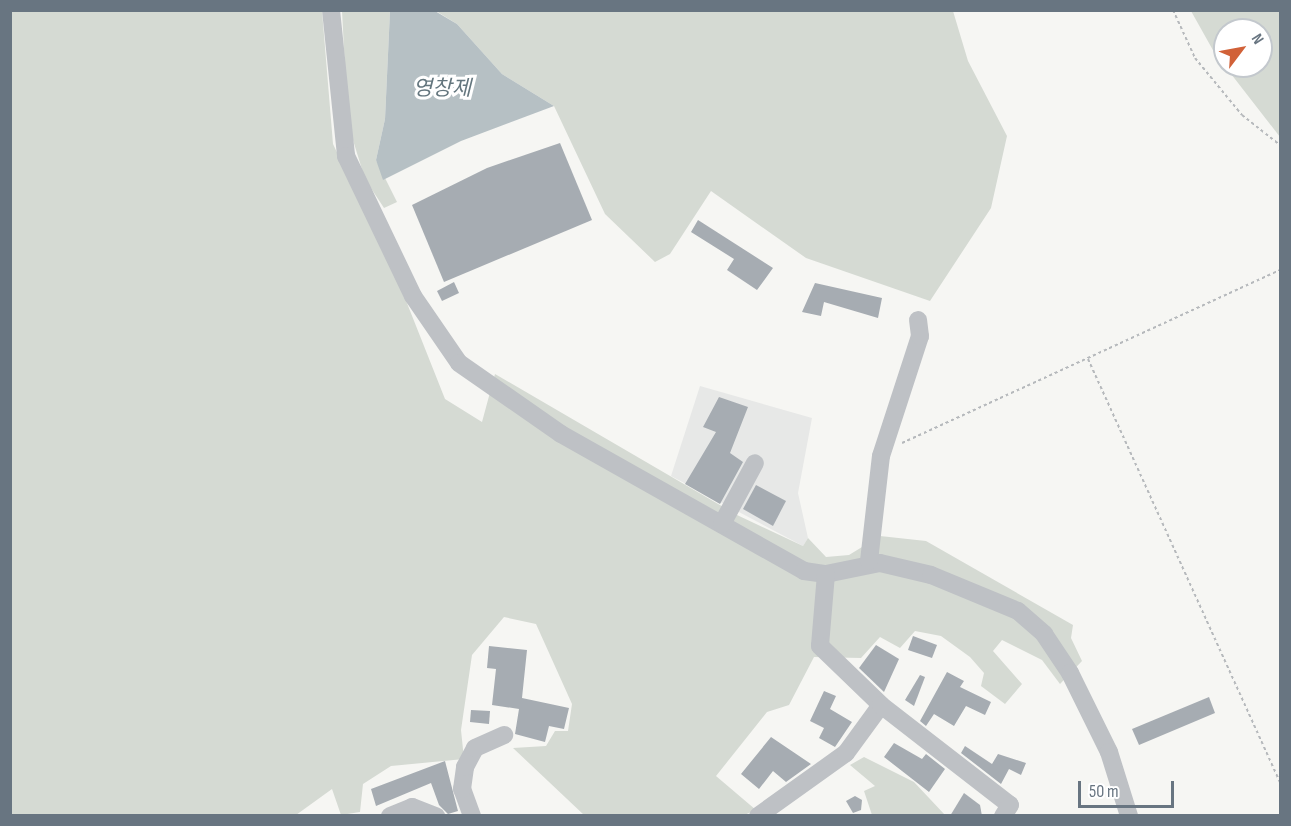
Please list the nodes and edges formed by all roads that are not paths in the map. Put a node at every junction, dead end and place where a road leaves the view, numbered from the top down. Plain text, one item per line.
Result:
1 (332, 10) edge
2 (918, 320) dead end
3 (755, 463) dead end
4 (722, 525) junction
5 (869, 561) junction
6 (826, 574) junction
7 (881, 705) junction
8 (504, 735) dead end
9 (390, 816) edge
10 (436, 816) edge
11 (472, 816) edge
12 (758, 816) edge
13 (1003, 816) edge
14 (1129, 816) edge

1 - 4 street
2 - 5 street
3 - 4 street
4 - 6 street
5 - 6 street
5 - 14 street
6 - 7 street
7 - 12 street
7 - 13 street
8 - 11 street
9 - 10 street

